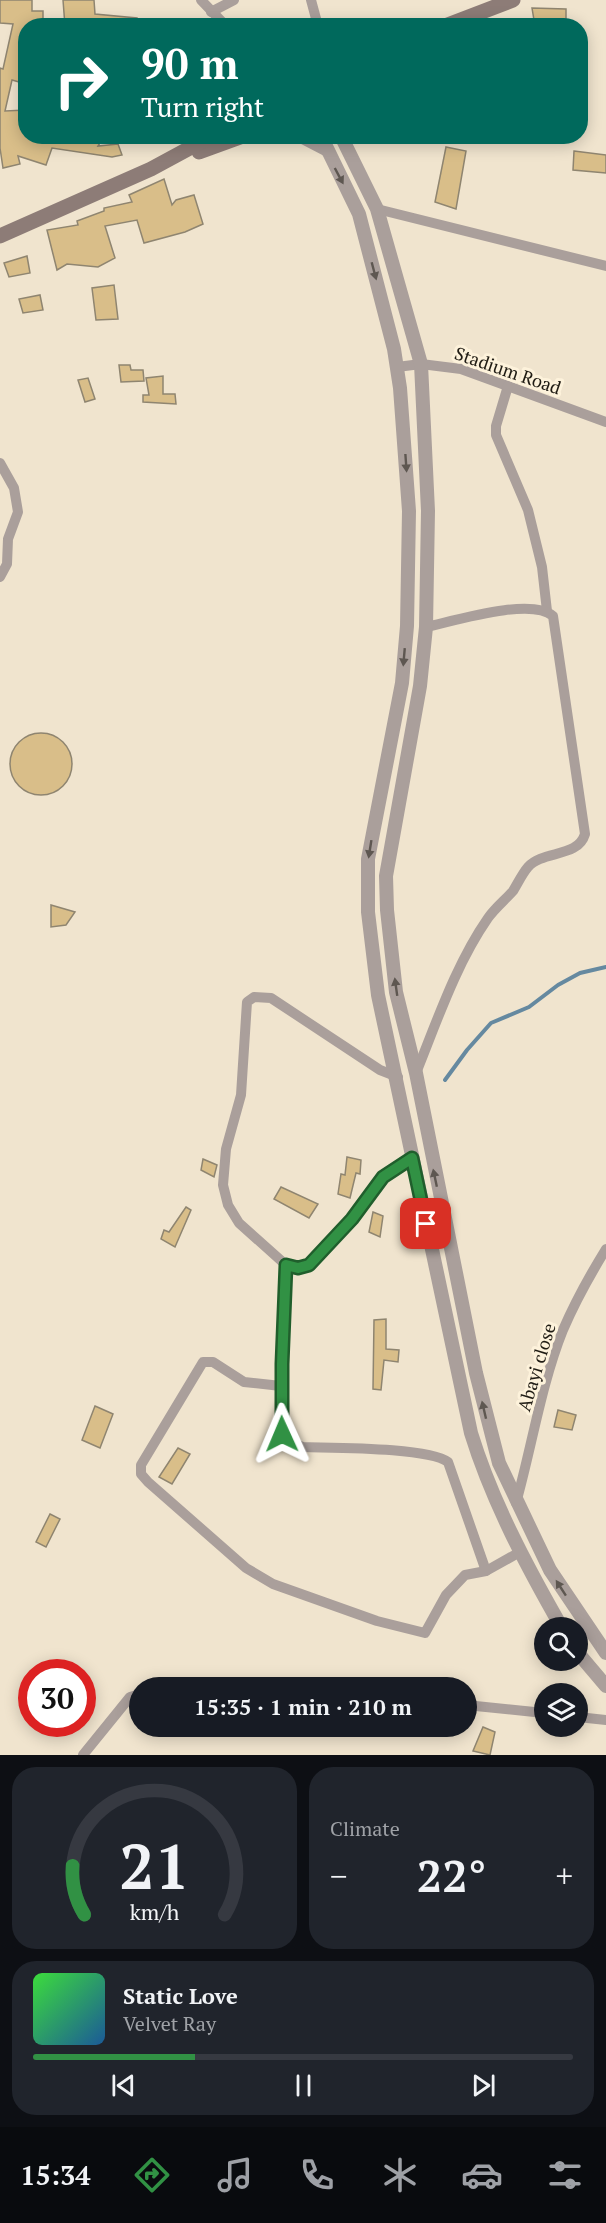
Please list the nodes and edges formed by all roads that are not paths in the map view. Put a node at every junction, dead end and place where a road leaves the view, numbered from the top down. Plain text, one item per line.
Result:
1 (201, 0) edge
2 (234, 0) edge
3 (311, 0) edge
4 (511, 0) edge
5 (210, 12) junction
6 (217, 18) edge
7 (316, 18) edge
8 (465, 18) edge
9 (197, 144) edge
10 (221, 144) edge
11 (324, 144) edge
12 (345, 144) edge
13 (352, 144) edge
14 (353, 162) junction
15 (151, 169) junction
16 (377, 209) junction
17 (0, 236) edge
18 (606, 266) edge
19 (421, 364) junction
20 (397, 367) junction
21 (508, 386) junction
22 (606, 422) edge
23 (0, 463) edge
24 (0, 577) edge
25 (547, 611) junction
26 (426, 627) junction
27 (416, 1073) junction
28 (398, 1077) junction
29 (412, 1158) junction
30 (606, 1249) edge
31 (286, 1265) junction
32 (281, 1386) junction
33 (516, 1503) junction
34 (520, 1552) junction
35 (486, 1571) junction
36 (556, 1617) edge
37 (606, 1653) edge
38 (588, 1665) edge
39 (606, 1686) edge
40 (129, 1698) edge
41 (477, 1706) edge
42 (534, 1712) edge
43 (588, 1718) edge
44 (606, 1720) edge
45 (83, 1755) edge

1 - 5 street
2 - 5 street
3 - 7 street
4 - 8 main road
5 - 6 street
9 - 15 main road
10 - 15 main road
11 -> 20 street
12 - 14 street
13 - 14 street
14 - 16 street
15 - 17 main road
16 - 18 street
16 - 19 street
19 - 20 street, Stadium Road
19 - 21 street, Stadium Road
19 - 26 street
20 -> 28 street
21 - 22 street, Stadium Road
21 - 25 street
23 - 24 street
25 - 26 street
25 - 27 street
27 -> 26 street
33 -> 27 street
28 - 29 street
28 - 31 street
29 - 31 street
29 - 34 street
30 - 33 street, Abayi close
31 - 32 street
32 - 35 street
32 - 35 street
37 -> 33 street
34 - 35 street
34 - 36 street
38 - 39 street
40 - 45 street
41 - 42 street
43 - 44 street

